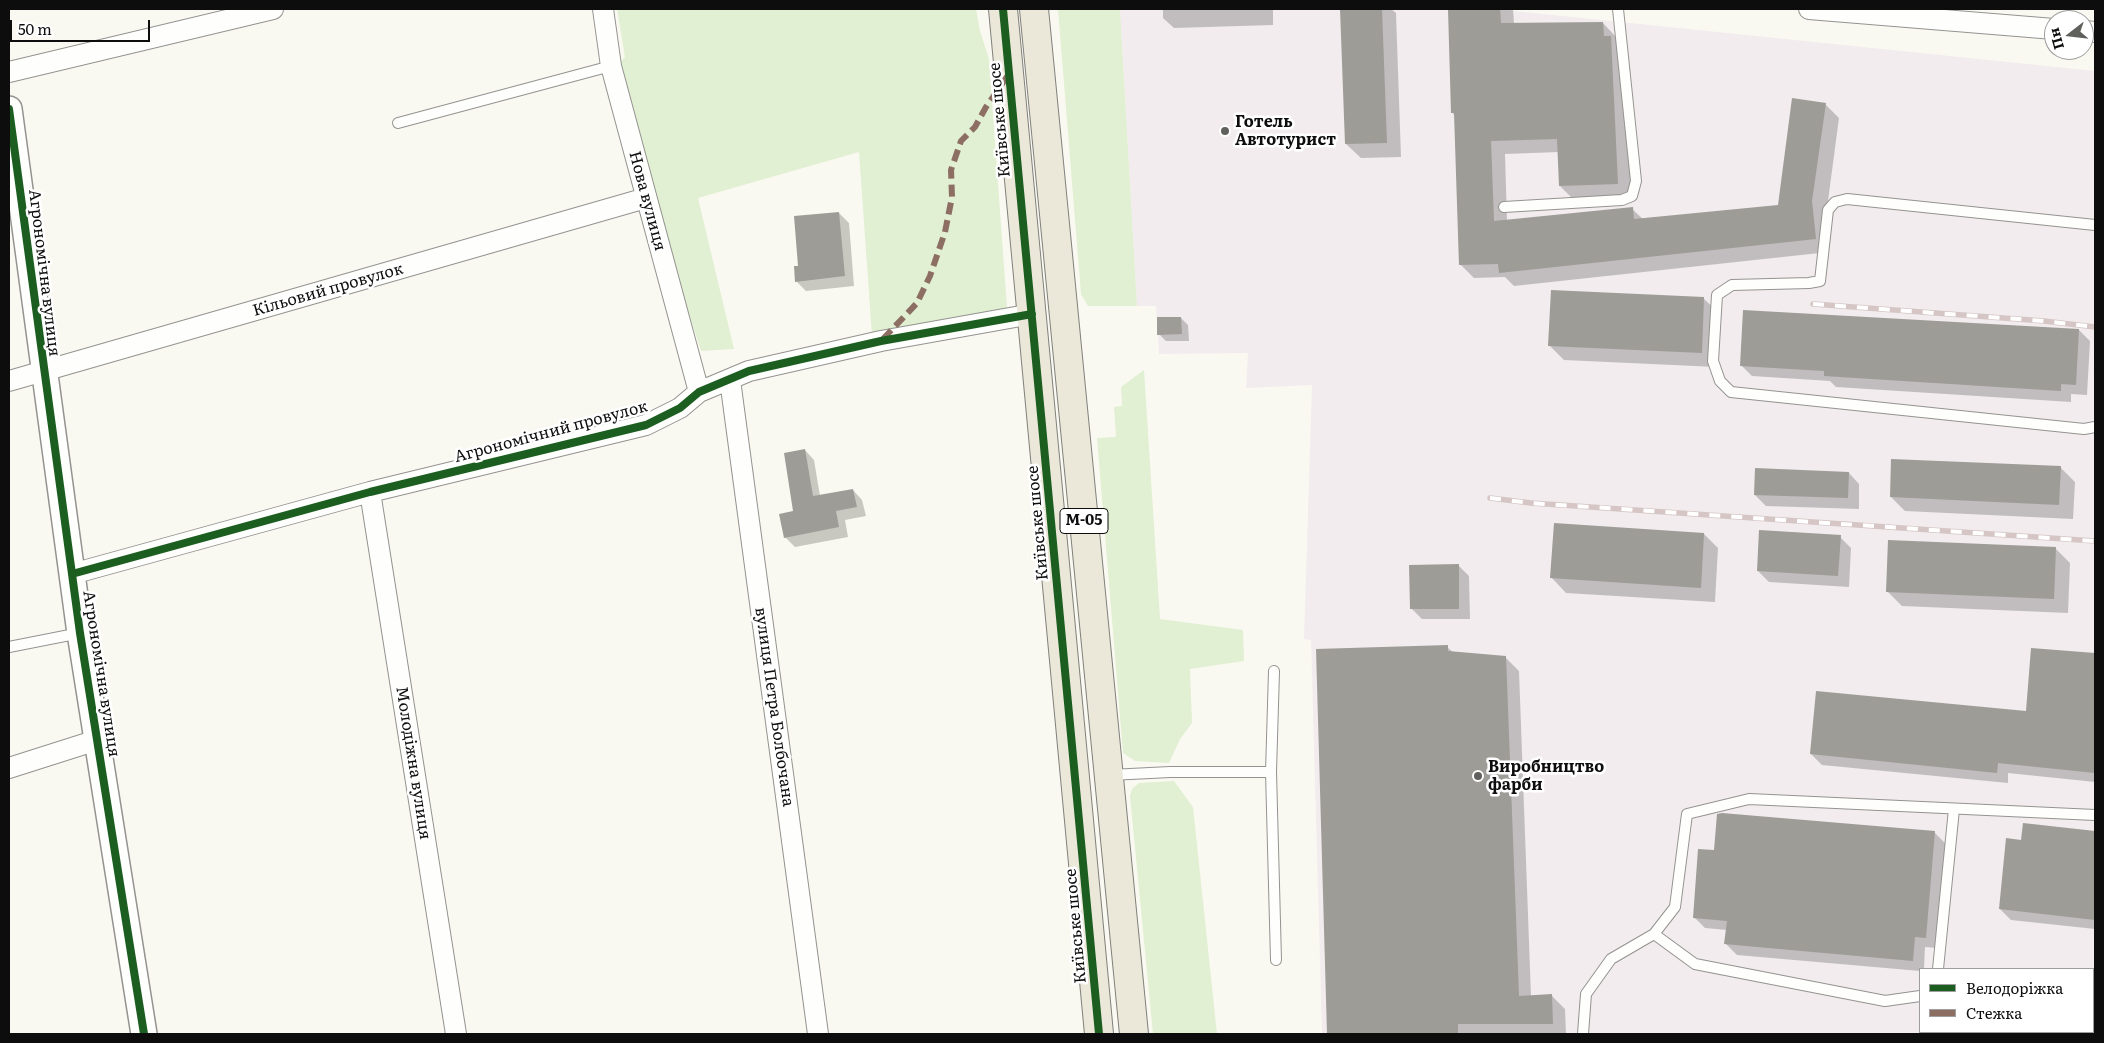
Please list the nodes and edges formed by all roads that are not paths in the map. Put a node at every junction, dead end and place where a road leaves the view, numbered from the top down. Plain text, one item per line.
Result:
1 (273, 9) edge
2 (603, 9) edge
3 (1003, 9) edge
4 (1034, 9) edge
5 (1618, 9) edge
6 (1809, 9) edge
7 (2044, 28) edge
8 (611, 66) junction
9 (9, 72) edge
10 (9, 109) edge
11 (398, 123) dead end
12 (646, 198) junction
13 (1504, 207) dead end
14 (2095, 225) edge
15 (1032, 314) junction
16 (43, 372) junction
17 (730, 380) junction
18 (9, 381) edge
19 (699, 392) junction
20 (2095, 427) edge
21 (370, 492) junction
22 (72, 574) junction
23 (80, 633) junction
24 (9, 647) edge
25 (1274, 671) dead end
26 (97, 740) junction
27 (9, 768) edge
28 (1271, 772) junction
29 (1109, 775) junction
30 (1954, 808) junction
31 (2095, 815) edge
32 (1654, 934) junction
33 (1276, 960) dead end
34 (1938, 968) edge
35 (1919, 996) edge
36 (144, 1034) edge
37 (456, 1034) edge
38 (818, 1034) edge
39 (1099, 1034) edge
40 (1134, 1034) edge
41 (1583, 1034) edge

1 - 9 street
2 - 8 street, Нова вулиця
3 - 15 main road, Київське шосе / М-05
4 - 29 main road, М-05
5 - 13 lane
6 - 7 street
8 - 11 lane
8 - 12 street, Нова вулиця
10 - 16 street, Агрономічна вулиця
12 - 16 street, Кільовий провулок
12 - 19 street, Нова вулиця
14 - 20 lane
15 - 17 street, Агрономічний провулок
15 - 39 main road, Київське шосе / М-05
16 - 18 street, Кільовий провулок
16 - 22 street, Агрономічна вулиця
17 - 19 street, Агрономічний провулок
17 - 38 street, вулиця Петра Болбочана
19 - 21 street, Агрономічний провулок
21 - 22 street, Агрономічний провулок
21 - 37 street, Молодіжна вулиця
22 - 23 street, Агрономічна вулиця
23 - 24 lane
23 - 26 street, Агрономічна вулиця
25 - 28 lane
26 - 27 street
26 - 36 street, Агрономічна вулиця
28 - 29 lane
28 - 33 lane
29 - 40 main road, М-05
30 - 31 lane
30 - 32 lane
30 - 34 lane
32 - 35 lane
32 - 41 lane

